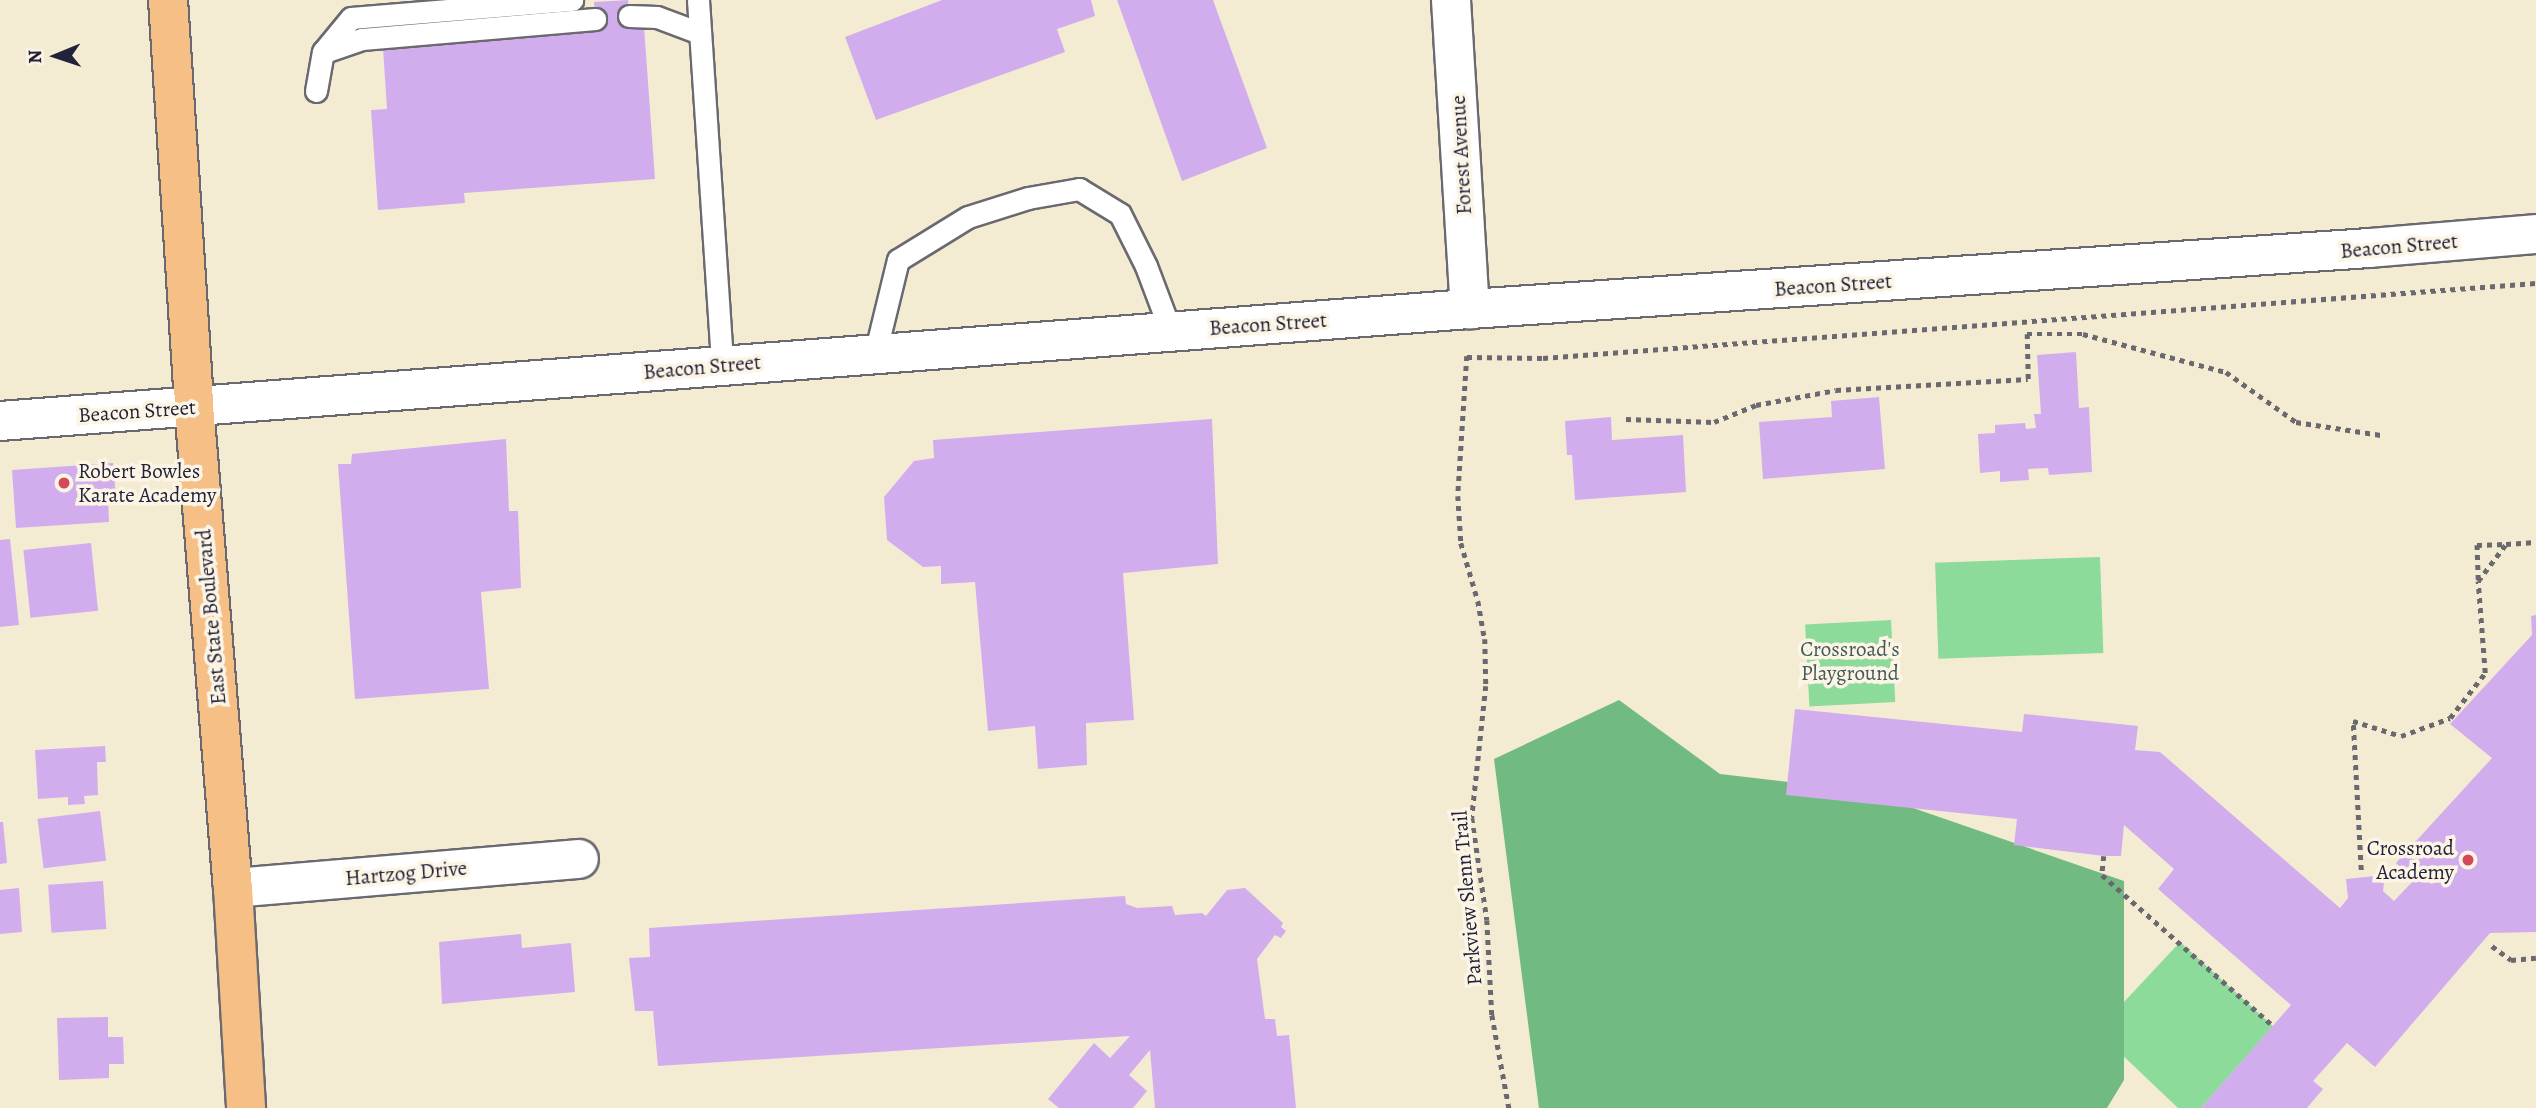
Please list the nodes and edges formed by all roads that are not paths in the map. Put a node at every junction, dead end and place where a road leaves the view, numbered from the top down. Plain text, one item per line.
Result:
1 (168, 0) edge
2 (572, 0) edge
3 (698, 0) edge
4 (1451, 0) edge
5 (629, 16) dead end
6 (595, 19) dead end
7 (700, 33) junction
8 (323, 52) junction
9 (316, 91) dead end
10 (2536, 234) edge
11 (1470, 309) junction
12 (1171, 331) junction
13 (875, 354) junction
14 (722, 365) junction
15 (194, 406) junction
16 (0, 421) edge
17 (579, 859) dead end
18 (233, 888) junction
19 (246, 1108) edge

1 - 15 main road, East State Boulevard
2 - 8 lane
3 - 7 lane
4 - 11 street, Forest Avenue
5 - 7 lane
6 - 8 lane
7 - 14 lane
8 - 9 lane
10 - 11 street, Beacon Street
11 - 12 street, Beacon Street
12 - 13 street, Beacon Street
12 - 13 lane
13 - 14 street, Beacon Street
14 - 15 street, Beacon Street
15 - 16 street, Beacon Street
15 - 18 main road, East State Boulevard
17 - 18 street, Hartzog Drive
18 - 19 main road, East State Boulevard

